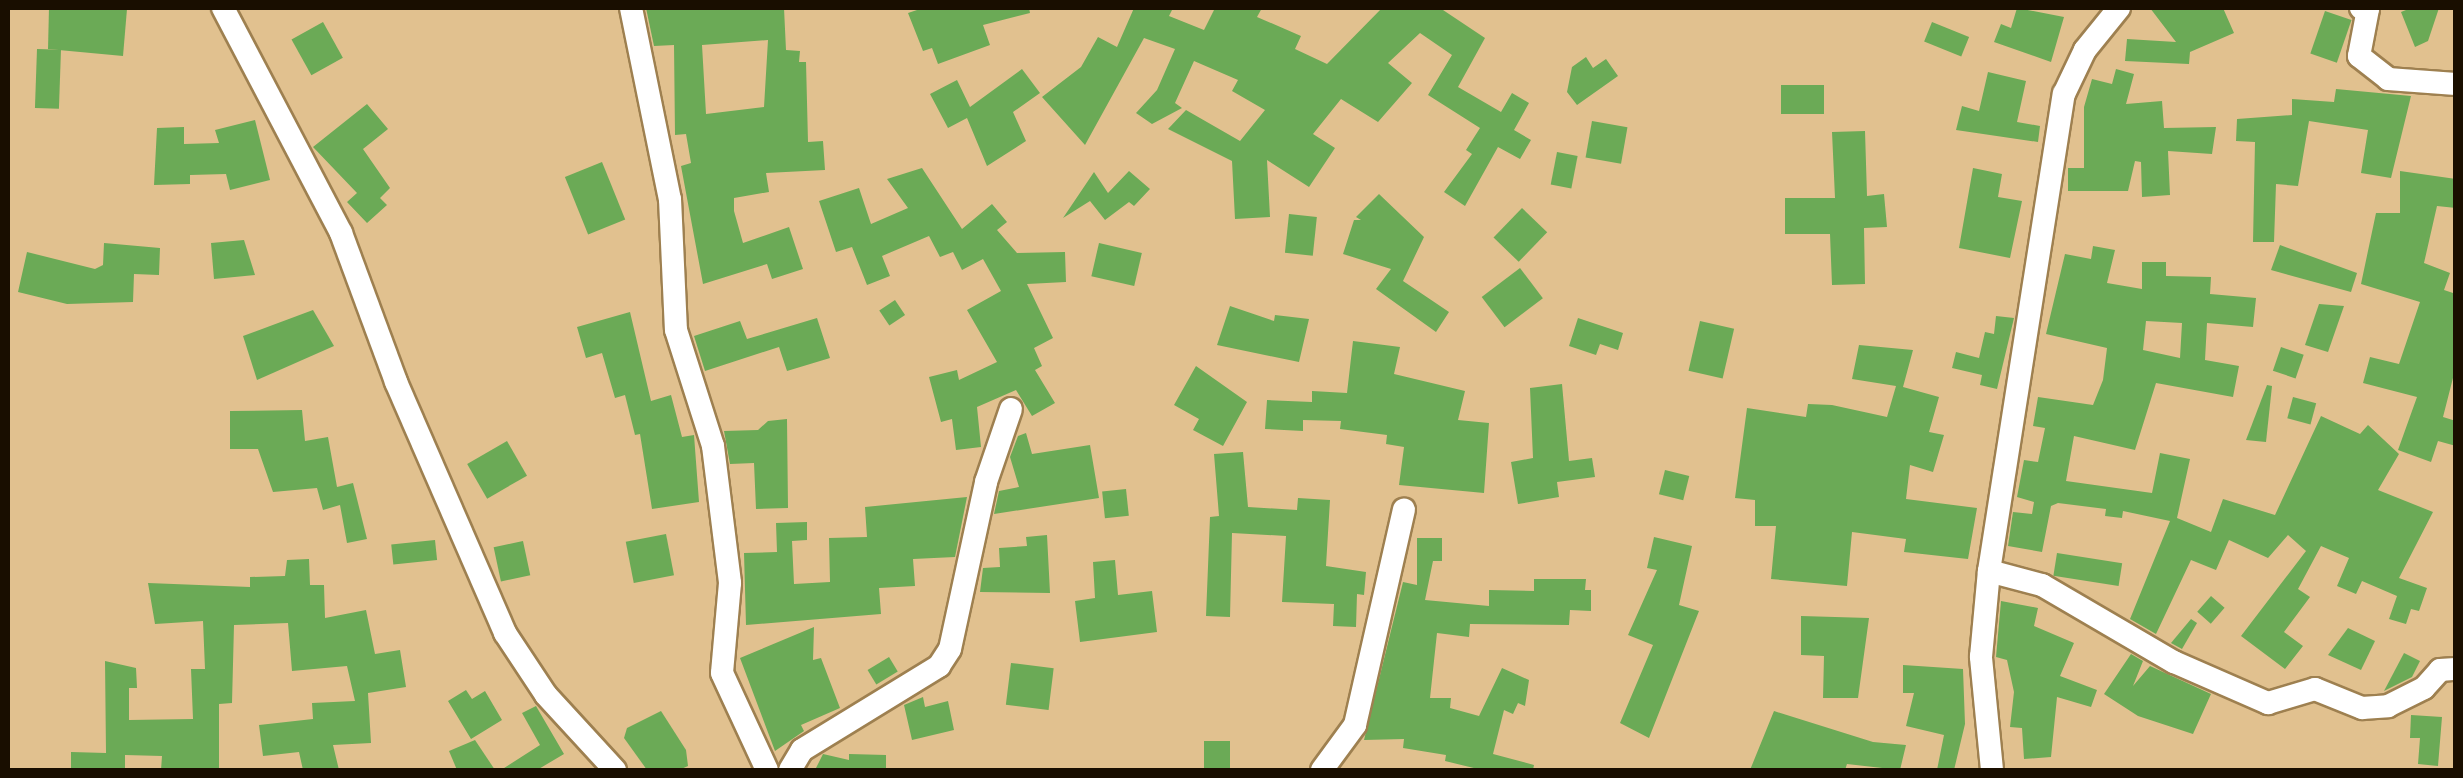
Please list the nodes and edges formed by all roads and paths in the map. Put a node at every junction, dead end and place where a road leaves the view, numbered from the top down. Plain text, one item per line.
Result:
1 (222, 8) edge
2 (631, 8) edge
3 (2361, 8) edge
4 (2114, 10) edge
5 (2456, 84) edge
6 (1011, 409) dead end
7 (1404, 509) dead end
8 (1990, 571) junction
9 (2456, 669) edge
10 (615, 770) edge
11 (767, 770) edge
12 (790, 770) edge
13 (1322, 770) edge
14 (1992, 770) edge

1 - 10 street
2 - 11 street
3 - 5 street
4 - 8 street
6 - 12 street
7 - 13 street
8 - 9 street
8 - 14 street

